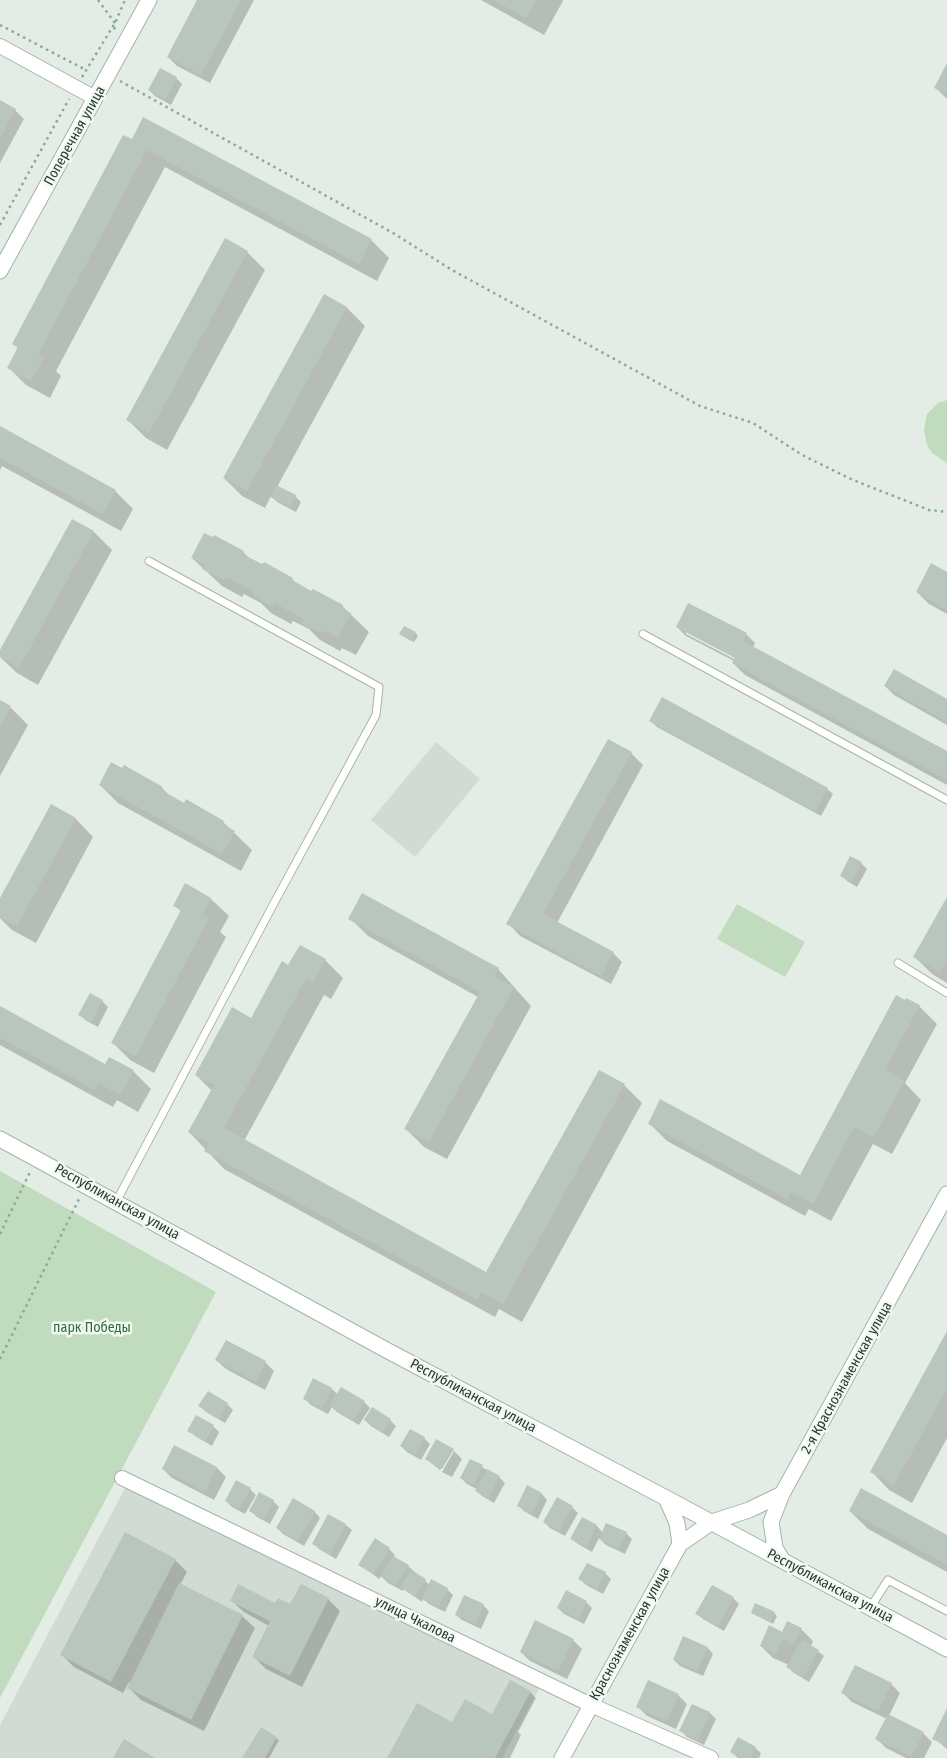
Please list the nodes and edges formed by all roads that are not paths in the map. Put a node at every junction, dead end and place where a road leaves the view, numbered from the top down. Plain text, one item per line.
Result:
1 (149, 0) edge
2 (0, 46) edge
3 (95, 98) junction
4 (0, 271) edge
5 (149, 561) dead end
6 (643, 634) dead end
7 (947, 800) edge
8 (898, 963) dead end
9 (947, 993) edge
10 (0, 1139) edge
11 (947, 1194) edge
12 (116, 1202) junction
13 (122, 1478) dead end
14 (782, 1494) junction
15 (666, 1498) junction
16 (712, 1522) junction
17 (680, 1544) junction
18 (783, 1561) junction
19 (870, 1608) junction
20 (947, 1611) edge
21 (947, 1649) edge
22 (590, 1705) junction
23 (562, 1758) edge
24 (711, 1758) edge

1 - 3 street, Поперечная улица
2 - 3 street
3 - 4 street, Поперечная улица
5 - 12 lane
6 - 7 lane
8 - 9 lane
10 - 12 street, Республиканская улица
11 - 14 street, 2-я Краснознаменская улица
12 - 15 street, Республиканская улица
13 - 22 street, улица Чкалова
14 - 16 street
14 - 18 street, 2-я Краснознаменская улица
15 - 16 street, Республиканская улица
15 - 17 street
16 - 17 street, Краснознаменская улица
16 - 18 street, Республиканская улица
17 - 22 street, Краснознаменская улица
18 - 19 street, Республиканская улица
19 - 20 lane
19 - 21 street, Республиканская улица
22 - 23 street, Краснознаменская улица
22 - 24 street, улица Чкалова

